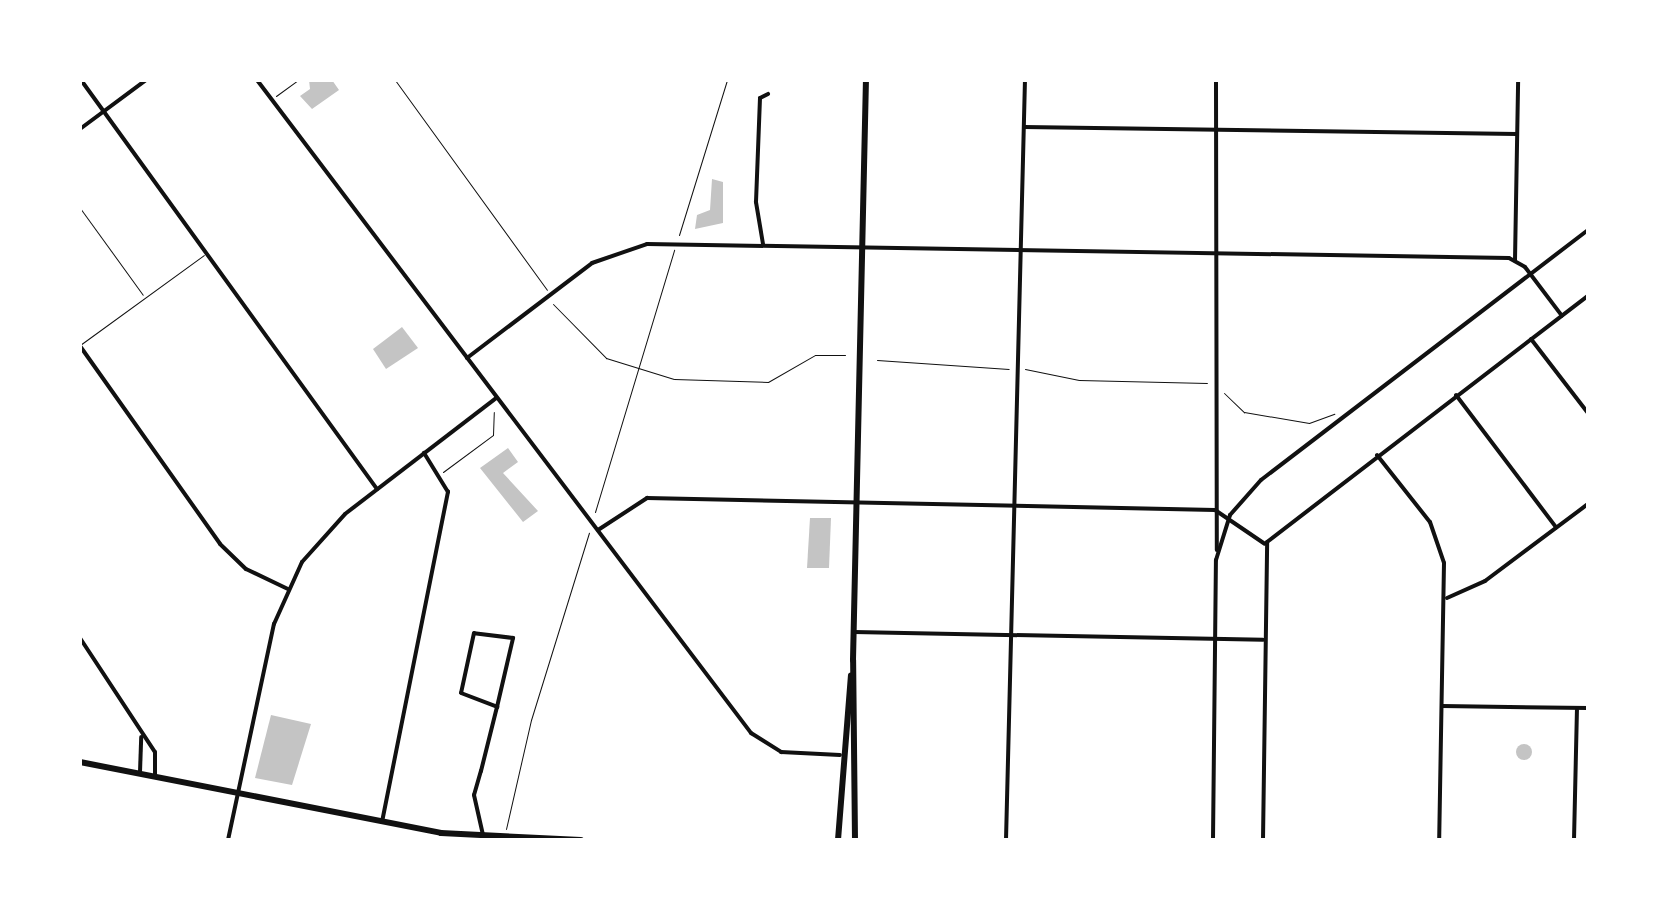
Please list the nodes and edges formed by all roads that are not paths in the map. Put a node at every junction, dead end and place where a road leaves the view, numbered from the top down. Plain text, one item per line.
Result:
1 (81, 80) edge
2 (146, 80) edge
3 (257, 80) edge
4 (866, 80) edge
5 (1024, 80) edge
6 (1216, 80) edge
7 (1518, 80) edge
8 (768, 94) dead end
9 (104, 112) junction
10 (1024, 127) junction
11 (1216, 129) junction
12 (80, 130) edge
13 (1517, 134) junction
14 (80, 208) edge
15 (1588, 230) edge
16 (763, 245) junction
17 (863, 247) junction
18 (1022, 248) junction
19 (1216, 252) junction
20 (207, 253) junction
21 (1516, 260) junction
22 (1530, 274) junction
23 (1588, 296) edge
24 (145, 298) junction
25 (1562, 316) junction
26 (1531, 338) junction
27 (80, 345) edge
28 (468, 358) junction
29 (1456, 396) junction
30 (496, 398) junction
31 (1588, 413) edge
32 (424, 453) junction
33 (1377, 456) junction
34 (377, 489) junction
35 (856, 503) junction
36 (1588, 504) edge
37 (1014, 506) junction
38 (1215, 510) junction
39 (1230, 515) junction
40 (1557, 528) junction
41 (597, 530) junction
42 (1266, 544) junction
43 (1218, 552) junction
44 (288, 590) junction
45 (1446, 598) junction
46 (854, 632) junction
47 (1011, 636) junction
48 (80, 638) edge
49 (1216, 640) junction
50 (1264, 640) junction
51 (853, 660) junction
52 (1442, 706) junction
53 (497, 707) junction
54 (1577, 708) junction
55 (1588, 708) edge
56 (1576, 729) junction
57 (1588, 729) edge
58 (141, 732) junction
59 (840, 755) junction
60 (80, 762) edge
61 (140, 774) junction
62 (156, 776) junction
63 (239, 794) junction
64 (382, 822) junction
65 (488, 838) edge
66 (228, 840) edge
67 (581, 840) edge
68 (838, 840) edge
69 (856, 840) edge
70 (1006, 840) edge
71 (1214, 840) edge
72 (1262, 840) edge
73 (1438, 840) edge
74 (1574, 840) edge

1 - 9 street
2 - 9 street
3 - 28 street
4 - 17 main road
5 - 10 street
6 - 11 street
7 - 13 street
8 - 16 street
9 - 12 street
9 - 20 street
10 - 11 street
10 - 18 street
11 - 13 street
11 - 19 street
13 - 21 street
14 - 24 lane
15 - 22 street
16 - 17 street
16 - 28 street
17 - 18 street
17 - 35 main road
18 - 19 street
18 - 37 street
19 - 21 street
19 - 38 street
20 - 24 lane
20 - 34 street
21 - 22 street
22 - 25 street
22 - 39 street
23 - 25 street
24 - 27 lane
25 - 26 street
26 - 29 street
26 - 31 street
27 - 44 street
28 - 30 street
29 - 33 street
29 - 40 street
30 - 32 street
30 - 41 street
32 - 34 street
32 - 64 street
33 - 42 street
33 - 45 street
34 - 44 street
35 - 37 street
35 - 41 street
35 - 46 main road
36 - 40 street
37 - 38 street
37 - 47 street
38 - 39 street
38 - 43 street
39 - 42 street
39 - 43 street
40 - 45 street
41 - 59 street
42 - 50 street
43 - 49 street
44 - 63 street
45 - 52 street
46 - 47 street
46 - 51 main road
47 - 49 street
47 - 70 street
48 - 58 street
49 - 50 street
49 - 71 street
50 - 72 street
51 - 59 main road
51 - 69 main road
52 - 54 street
52 - 73 street
53 - 53 street
53 - 65 street
54 - 55 street
54 - 56 street
56 - 57 street
56 - 74 street
58 - 61 street
58 - 62 street
59 - 68 main road
60 - 61 main road
61 - 62 main road
62 - 63 main road
63 - 64 main road
63 - 66 street
64 - 65 main road
65 - 67 main road

